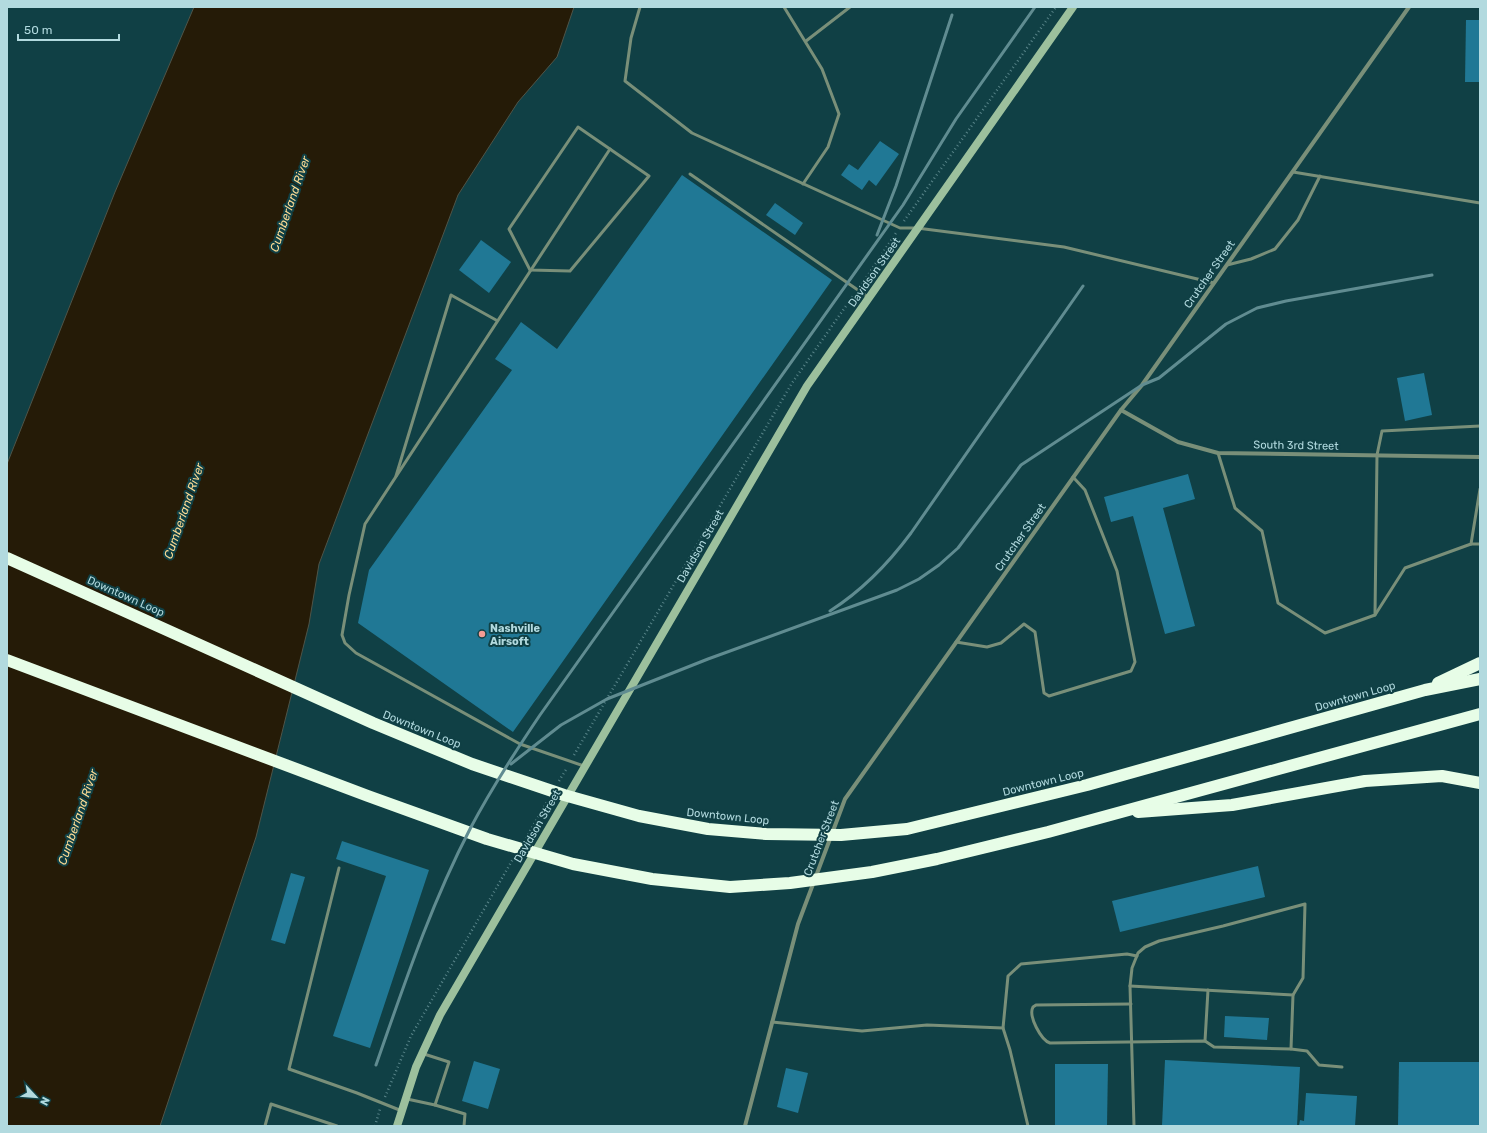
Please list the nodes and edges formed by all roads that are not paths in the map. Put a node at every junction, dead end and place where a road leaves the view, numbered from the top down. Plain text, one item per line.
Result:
1 (640, 7) edge
2 (784, 7) edge
3 (850, 7) edge
4 (1073, 7) edge
5 (1409, 7) edge
6 (806, 41) junction
7 (610, 149) junction
8 (1293, 172) junction
9 (690, 174) dead end
10 (1320, 176) junction
11 (803, 184) junction
12 (1480, 203) edge
13 (918, 228) junction
14 (1227, 265) junction
15 (530, 270) junction
16 (1214, 283) junction
17 (869, 298) junction
18 (496, 320) junction
19 (1121, 410) junction
20 (1480, 426) edge
21 (1218, 453) junction
22 (1377, 455) junction
23 (1480, 457) edge
24 (1073, 477) junction
25 (395, 480) junction
26 (1480, 489) edge
27 (1471, 544) junction
28 (1480, 544) edge
29 (7, 558) edge
30 (1375, 615) junction
31 (956, 642) junction
32 (7, 660) edge
33 (1480, 663) edge
34 (1480, 679) edge
35 (1425, 690) junction
36 (1480, 714) edge
37 (584, 766) junction
38 (1480, 783) edge
39 (1111, 814) junction
40 (339, 868) dead end
41 (1137, 956) junction
42 (1130, 986) junction
43 (1208, 990) junction
44 (1293, 995) junction
45 (1131, 1004) junction
46 (772, 1022) junction
47 (1003, 1028) junction
48 (1205, 1041) junction
49 (1132, 1042) junction
50 (1291, 1050) junction
51 (422, 1054) junction
52 (1342, 1067) dead end
53 (406, 1099) junction
54 (435, 1105) junction
55 (402, 1111) junction
56 (265, 1126) edge
57 (337, 1126) edge
58 (397, 1126) edge
59 (464, 1126) edge
60 (744, 1126) edge
61 (1028, 1126) edge
62 (1134, 1126) edge

1 - 11 lane
2 - 6 lane
3 - 6 lane
4 - 13 street, Davidson Street
5 - 8 street, Crutcher Street
6 - 11 lane
7 - 15 lane
7 - 15 lane
7 - 15 lane
8 - 10 lane
8 - 14 street, Crutcher Street
9 - 17 lane
10 - 12 lane
10 - 14 lane
11 - 13 lane
13 - 16 lane
13 - 17 street, Davidson Street
14 - 16 street, Crutcher Street
15 - 18 lane
16 - 19 street, Crutcher Street
17 - 37 street, Davidson Street
18 - 25 lane
18 - 25 lane
19 - 21 street, South 3rd Street
19 - 24 street, Crutcher Street
20 - 22 lane
21 - 22 street, South 3rd Street
21 - 30 lane
22 - 23 street, South 3rd Street
22 - 30 lane
24 - 31 street, Crutcher Street
24 - 31 lane
25 - 37 lane
26 - 27 lane
27 - 28 lane
27 - 30 lane
29 - 35 highway, Downtown Loop
31 - 46 street, Crutcher Street
32 - 39 highway
33 - 35 highway
34 - 35 highway, Downtown Loop
36 - 39 highway
37 - 51 street, Davidson Street
38 - 39 highway
40 - 55 lane
41 - 42 lane
41 - 44 lane
41 - 47 lane
42 - 43 lane
42 - 45 lane
43 - 44 lane
43 - 48 lane
44 - 50 lane
45 - 49 lane
45 - 49 lane
46 - 47 lane
46 - 60 street, Crutcher Street
47 - 61 lane
48 - 49 lane
48 - 50 lane
49 - 62 lane
50 - 52 lane
51 - 53 street, Davidson Street
51 - 54 lane
53 - 54 lane
53 - 55 street, Davidson Street
54 - 59 lane
55 - 58 street, Davidson Street
56 - 57 lane

